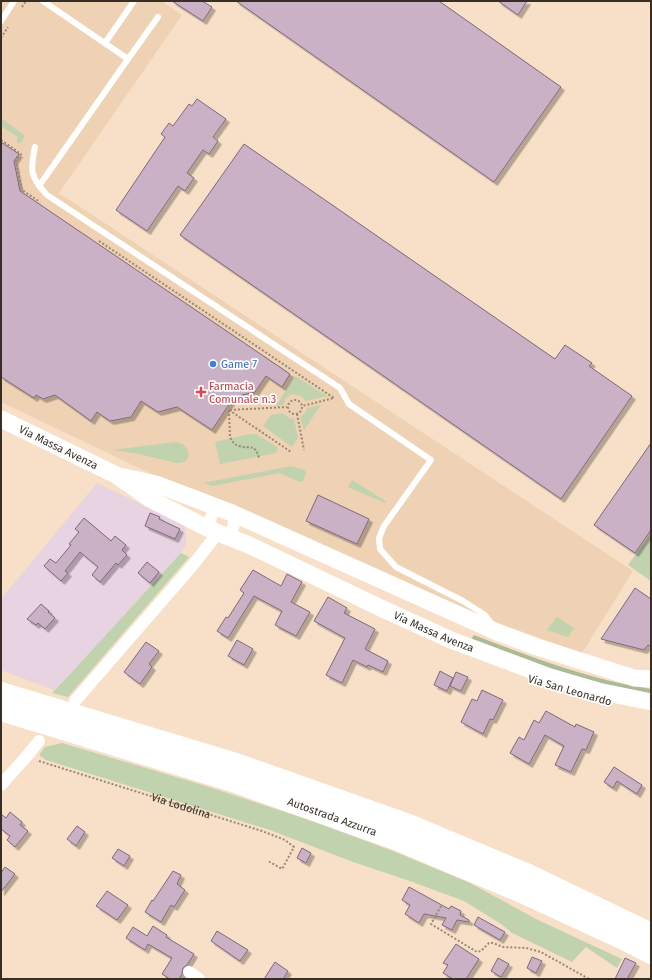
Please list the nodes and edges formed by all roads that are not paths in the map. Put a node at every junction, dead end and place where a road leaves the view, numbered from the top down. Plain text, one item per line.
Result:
1 (14, 1) edge
2 (43, 1) edge
3 (134, 1) edge
4 (158, 17) dead end
5 (1, 20) edge
6 (105, 43) junction
7 (128, 59) junction
8 (35, 147) dead end
9 (39, 186) junction
10 (1, 419) edge
11 (116, 475) junction
12 (225, 510) junction
13 (219, 533) junction
14 (497, 632) junction
15 (451, 640) junction
16 (643, 678) edge
17 (651, 683) edge
18 (1, 693) edge
19 (651, 702) edge
20 (1, 710) edge
21 (651, 710) edge
22 (75, 717) junction
23 (40, 723) junction
24 (1, 785) edge
25 (525, 883) junction
26 (651, 934) edge
27 (651, 953) edge

1 - 5 lane
2 - 6 lane
3 - 6 lane
4 - 7 lane
6 - 7 lane
7 - 9 lane
8 - 9 lane
9 - 14 lane
10 - 11 main road, Via Massa Avenza
11 - 12 main road, Via Massa Avenza
11 - 13 main road, Via Massa Avenza
12 - 13 street
12 - 13 street
12 - 14 main road, Via Massa Avenza
13 - 15 main road, Via Massa Avenza
13 - 22 street
14 - 16 main road, Via Massa Avenza
15 - 19 main road, Via Massa Avenza
15 - 21 main road, Via San Leonardo
16 - 17 main road
18 - 23 highway, Autostrada Azzurra
20 - 23 highway, Autostrada Azzurra
22 - 23 highway, Autostrada Azzurra
22 - 25 highway, Autostrada Azzurra
23 - 24 street
25 - 26 highway, Autostrada Azzurra
25 - 27 highway, Autostrada Azzurra

